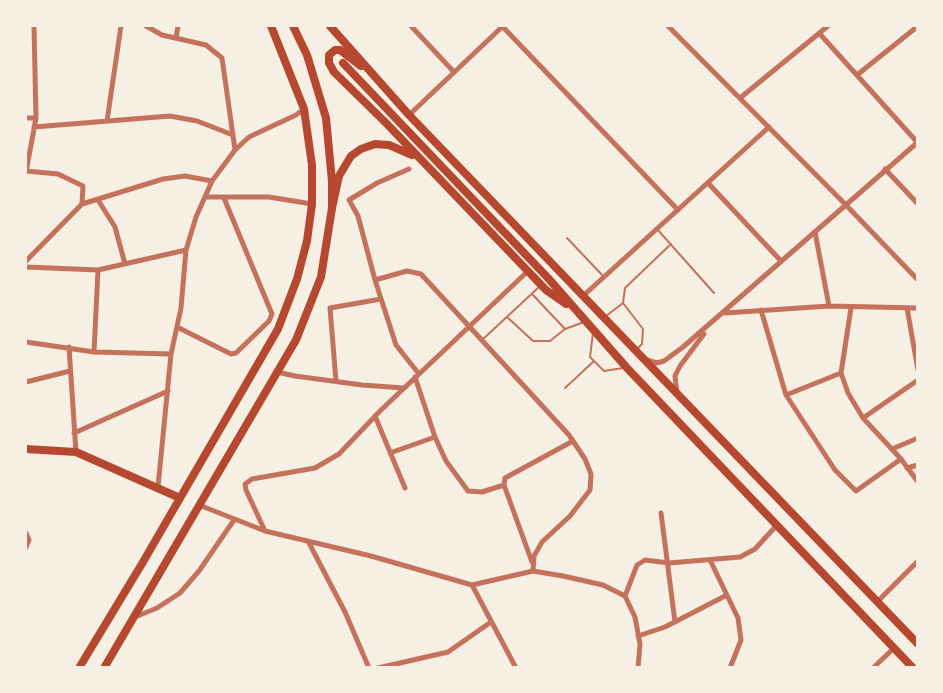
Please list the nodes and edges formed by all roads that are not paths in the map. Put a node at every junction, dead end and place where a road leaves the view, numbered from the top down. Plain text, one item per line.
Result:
1 (33, 26) edge
2 (121, 26) edge
3 (146, 26) edge
4 (178, 26) edge
5 (271, 26) edge
6 (293, 26) edge
7 (330, 26) edge
8 (411, 26) edge
9 (503, 26) edge
10 (668, 26) edge
11 (828, 26) edge
12 (918, 26) edge
13 (819, 33) junction
14 (34, 36) junction
15 (26, 38) edge
16 (176, 38) junction
17 (342, 63) dead end
18 (454, 72) junction
19 (857, 75) junction
20 (376, 77) junction
21 (740, 98) junction
22 (304, 109) junction
23 (409, 115) junction
24 (26, 118) edge
25 (36, 118) junction
26 (107, 121) junction
27 (34, 127) junction
28 (770, 128) junction
29 (233, 135) junction
30 (917, 142) edge
31 (235, 150) junction
32 (420, 159) junction
33 (409, 169) dead end
34 (885, 169) junction
35 (26, 172) edge
36 (212, 181) junction
37 (708, 183) junction
38 (205, 197) junction
39 (224, 198) junction
40 (98, 200) junction
41 (82, 204) junction
42 (312, 204) junction
43 (845, 204) junction
44 (918, 204) edge
45 (332, 208) junction
46 (678, 210) junction
47 (657, 229) junction
48 (815, 232) junction
49 (567, 238) dead end
50 (671, 244) junction
51 (186, 250) junction
52 (26, 261) edge
53 (782, 261) junction
54 (125, 264) junction
55 (26, 267) edge
56 (98, 270) junction
57 (528, 271) junction
58 (916, 275) edge
59 (604, 277) junction
60 (375, 280) junction
61 (541, 285) junction
62 (714, 293) dead end
63 (531, 294) junction
64 (583, 296) junction
65 (381, 299) junction
66 (623, 303) junction
67 (829, 306) junction
68 (851, 308) junction
69 (907, 308) junction
70 (918, 308) edge
71 (761, 310) junction
72 (576, 311) junction
73 (725, 313) junction
74 (507, 317) junction
75 (604, 317) junction
76 (585, 322) junction
77 (470, 326) junction
78 (710, 326) junction
79 (177, 327) junction
80 (565, 330) junction
81 (594, 330) junction
82 (482, 340) junction
83 (26, 342) edge
84 (69, 348) junction
85 (636, 351) junction
86 (94, 352) junction
87 (171, 354) junction
88 (645, 360) junction
89 (594, 361) junction
90 (627, 368) junction
91 (918, 370) edge
92 (70, 371) junction
93 (277, 372) junction
94 (841, 372) junction
95 (417, 376) junction
96 (918, 380) edge
97 (336, 381) junction
98 (26, 382) edge
99 (404, 388) junction
100 (565, 388) dead end
101 (168, 391) junction
102 (677, 393) junction
103 (786, 395) junction
104 (375, 416) junction
105 (863, 418) junction
106 (74, 433) junction
107 (435, 437) junction
108 (918, 438) edge
109 (573, 441) junction
110 (26, 449) edge
111 (892, 449) junction
112 (76, 452) junction
113 (390, 453) junction
114 (901, 459) junction
115 (918, 465) edge
116 (908, 468) junction
117 (918, 482) edge
118 (504, 485) junction
119 (158, 487) junction
120 (405, 488) dead end
121 (180, 498) junction
122 (199, 505) junction
123 (661, 513) dead end
124 (234, 520) junction
125 (777, 525) junction
126 (265, 531) junction
127 (26, 532) edge
128 (308, 541) junction
129 (26, 547) edge
130 (710, 560) junction
131 (918, 561) edge
132 (669, 563) junction
133 (533, 568) junction
134 (472, 585) junction
135 (625, 596) junction
136 (725, 596) junction
137 (877, 602) junction
138 (134, 618) junction
139 (491, 622) junction
140 (675, 622) junction
141 (638, 636) junction
142 (918, 644) edge
143 (894, 648) junction
144 (79, 668) edge
145 (104, 668) edge
146 (369, 668) edge
147 (378, 668) edge
148 (516, 668) edge
149 (638, 668) edge
150 (730, 668) edge
151 (873, 668) edge
152 (913, 668) edge

1 - 14 street
2 - 26 street
3 - 16 street
4 - 16 street
5 - 22 main road
6 - 45 main road
7 - 20 main road
8 - 18 street
9 - 18 street
9 - 46 street
10 - 21 street
11 - 13 street
12 - 19 street
13 - 19 street
13 - 21 street
14 - 15 street
14 - 25 street
16 - 29 street
17 - 72 main road
18 - 23 street
19 - 30 street
20 - 23 main road
20 - 32 main road
21 - 28 street
22 - 31 street
22 - 42 main road
23 - 64 main road
24 - 25 street
25 - 27 street
26 - 27 street
26 - 29 street
27 - 35 street
28 - 37 street
28 - 43 street
29 - 31 street
30 - 34 street
31 - 36 street
32 - 45 main road
32 - 57 main road
33 - 60 street
34 - 43 street
34 - 44 street
35 - 41 street
36 - 38 street
36 - 40 street
37 - 46 street
37 - 53 street
38 - 39 street
38 - 51 street
39 - 42 street
39 - 79 street
40 - 41 street
40 - 54 street
41 - 52 street
42 - 121 main road
43 - 48 street
43 - 58 street
45 - 93 main road
46 - 47 street
47 - 50 lane
47 - 59 street
48 - 53 street
48 - 67 street
49 - 59 lane
50 - 62 lane
50 - 66 lane
51 - 54 street
51 - 79 street
53 - 73 street
54 - 56 street
55 - 56 street
56 - 86 street
57 - 61 main road
57 - 77 street
59 - 64 street
60 - 65 street
60 - 77 street
61 - 63 lane
61 - 72 main road
63 - 74 lane
63 - 80 lane
64 - 75 main road
65 - 95 street
65 - 97 street
66 - 75 lane
66 - 85 lane
67 - 68 street
67 - 71 street
68 - 69 street
68 - 94 street
69 - 70 street
69 - 91 street
71 - 73 street
71 - 103 street
72 - 76 main road
73 - 78 street
74 - 80 lane
74 - 82 lane
75 - 85 main road
76 - 80 lane
76 - 81 main road
77 - 82 street
77 - 95 street
78 - 88 street
78 - 102 street
79 - 87 street
81 - 89 lane
81 - 90 main road
82 - 109 street
83 - 84 street
84 - 86 street
84 - 92 street
85 - 88 main road
86 - 87 street
87 - 101 street
88 - 102 main road
89 - 90 lane
89 - 100 lane
90 - 125 main road
92 - 98 street
92 - 106 street
93 - 97 street
93 - 122 main road
94 - 103 street
94 - 105 street
95 - 99 street
95 - 107 street
96 - 105 street
97 - 99 street
99 - 104 street
101 - 106 street
101 - 119 street
102 - 137 main road
103 - 114 street
104 - 113 street
104 - 126 street
105 - 111 street
106 - 112 street
107 - 113 street
107 - 118 street
108 - 111 street
109 - 118 street
109 - 133 street
110 - 112 main road
111 - 114 street
112 - 119 main road
113 - 120 street
114 - 116 street
115 - 116 street
116 - 117 street
118 - 133 street
119 - 121 main road
121 - 144 main road
122 - 124 street
122 - 138 main road
123 - 132 street
124 - 126 street
124 - 138 street
125 - 130 street
125 - 143 main road
126 - 128 street
127 - 129 street
128 - 134 street
128 - 146 street
130 - 132 street
130 - 136 street
131 - 137 street
132 - 135 street
132 - 140 street
133 - 134 street
133 - 135 street
134 - 139 street
135 - 141 street
136 - 140 street
136 - 150 street
137 - 142 main road
138 - 145 main road
139 - 147 street
139 - 148 street
140 - 141 street
141 - 149 street
143 - 151 street
143 - 152 main road

